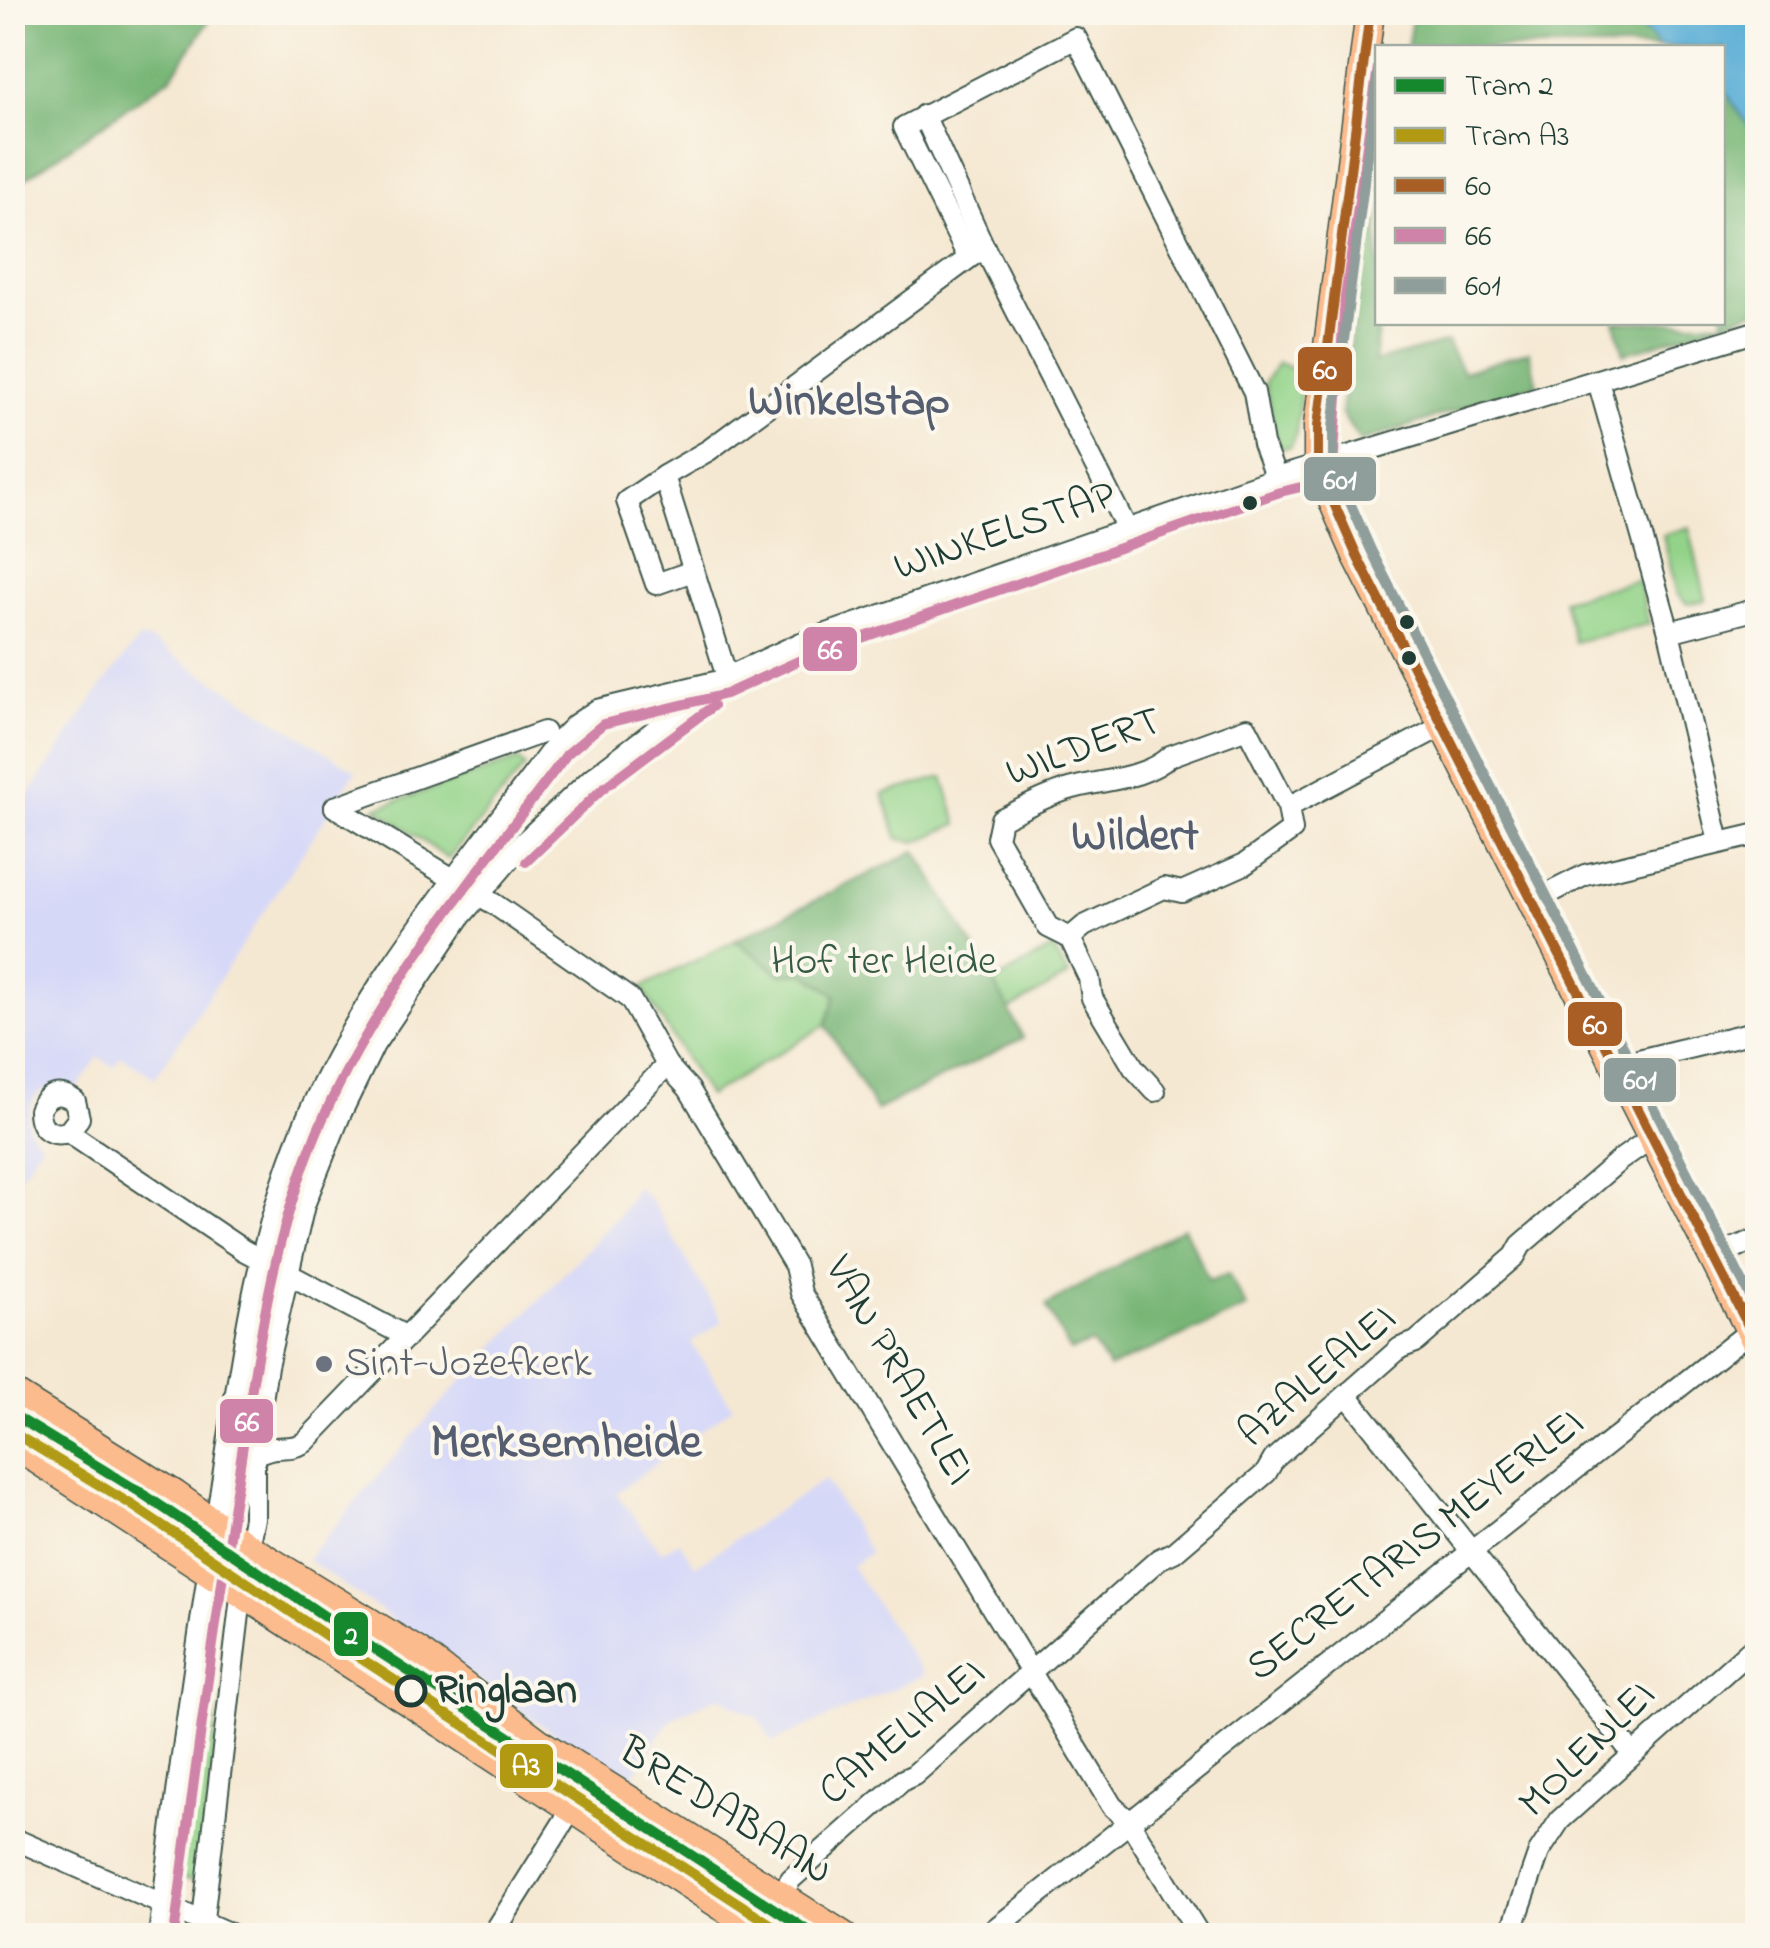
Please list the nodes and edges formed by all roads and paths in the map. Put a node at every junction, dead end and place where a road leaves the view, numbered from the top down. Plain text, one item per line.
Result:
1 (1370, 12) edge
2 (976, 252) junction
3 (1758, 331) edge
4 (1598, 381) junction
5 (1318, 467) junction
6 (664, 476) junction
7 (1276, 478) junction
8 (1127, 529) junction
9 (693, 571) junction
10 (1758, 609) edge
11 (1669, 632) junction
12 (724, 679) junction
13 (1444, 725) junction
14 (544, 732) dead end
15 (1288, 807) junction
16 (1758, 834) edge
17 (1719, 842) junction
18 (454, 882) junction
19 (478, 895) junction
20 (1532, 902) junction
21 (1070, 938) junction
22 (1758, 1031) edge
23 (668, 1065) junction
24 (1614, 1066) junction
25 (1155, 1091) dead end
26 (68, 1132) dead end
27 (1651, 1138) junction
28 (1758, 1238) edge
29 (1712, 1256) junction
30 (260, 1259) junction
31 (287, 1275) junction
32 (407, 1337) junction
33 (1754, 1338) edge
34 (12, 1393) edge
35 (1347, 1395) junction
36 (12, 1443) edge
37 (226, 1454) junction
38 (254, 1456) junction
39 (215, 1522) junction
40 (247, 1547) junction
41 (1471, 1551) junction
42 (208, 1570) junction
43 (242, 1592) junction
44 (1758, 1643) edge
45 (1031, 1672) junction
46 (1632, 1752) junction
47 (573, 1807) junction
48 (1129, 1821) junction
49 (12, 1838) edge
50 (782, 1895) junction
51 (162, 1903) junction
52 (202, 1928) edge
53 (158, 1936) edge
54 (235, 1936) edge
55 (492, 1936) edge
56 (768, 1936) edge
57 (844, 1936) edge
58 (986, 1936) edge
59 (1200, 1936) edge
60 (1510, 1936) edge

1 - 5 main road
2 - 6 street
2 - 7 street
2 - 8 street
3 - 4 street, WINKELSTAP
4 - 5 street, WINKELSTAP
4 - 11 street
5 - 7 street, WINKELSTAP
5 - 13 main road
6 - 9 street
6 - 9 street
7 - 8 street, WINKELSTAP
8 - 12 street, WINKELSTAP
9 - 12 street
10 - 11 street
11 - 17 street
12 - 18 street, WINKELSTAP
12 - 19 street, WINKELSTAP
13 - 15 street
13 - 20 main road
14 - 18 street
15 - 21 street
15 - 21 street, WILDERT
16 - 17 street
17 - 20 street
18 - 19 street, VAN PRAETLEI
18 - 30 street, WINKELSTAP
19 - 23 street, VAN PRAETLEI
19 - 31 street, WINKELSTAP
20 - 24 main road
21 - 25 street, WILDERT
22 - 24 street
23 - 32 street
23 - 45 street, VAN PRAETLEI
24 - 27 main road
26 - 30 street
27 - 29 main road
27 - 35 street, AZALEALEI
28 - 29 street
29 - 33 main road
30 - 31 street
30 - 37 street, WINKELSTAP
31 - 32 street
31 - 38 street, WINKELSTAP
32 - 38 street
33 - 41 street, SECRETARIS MEYERLEI
34 - 39 main road, BREDABAAN
35 - 41 street
35 - 45 street, AZALEALEI
36 - 42 main road, BREDABAAN
37 - 38 street
37 - 39 street, WINKELSTAP
38 - 40 street, WINKELSTAP
39 - 40 main road, BREDABAAN
39 - 42 street
40 - 43 street, WINKELSTAP
40 - 50 main road, BREDABAAN
41 - 46 street
41 - 48 street, SECRETARIS MEYERLEI
42 - 43 main road, BREDABAAN
42 - 51 street
43 - 47 main road, BREDABAAN
43 - 52 street
44 - 46 street, MOLENLEI
45 - 48 street, VAN PRAETLEI
45 - 50 street, CAMELIALEI
46 - 60 street, MOLENLEI
47 - 55 street
47 - 56 main road, BREDABAAN
48 - 58 street, SECRETARIS MEYERLEI
48 - 59 street, VAN PRAETLEI
49 - 51 street
50 - 57 main road, BREDABAAN
51 - 52 street
51 - 53 street
52 - 54 street

